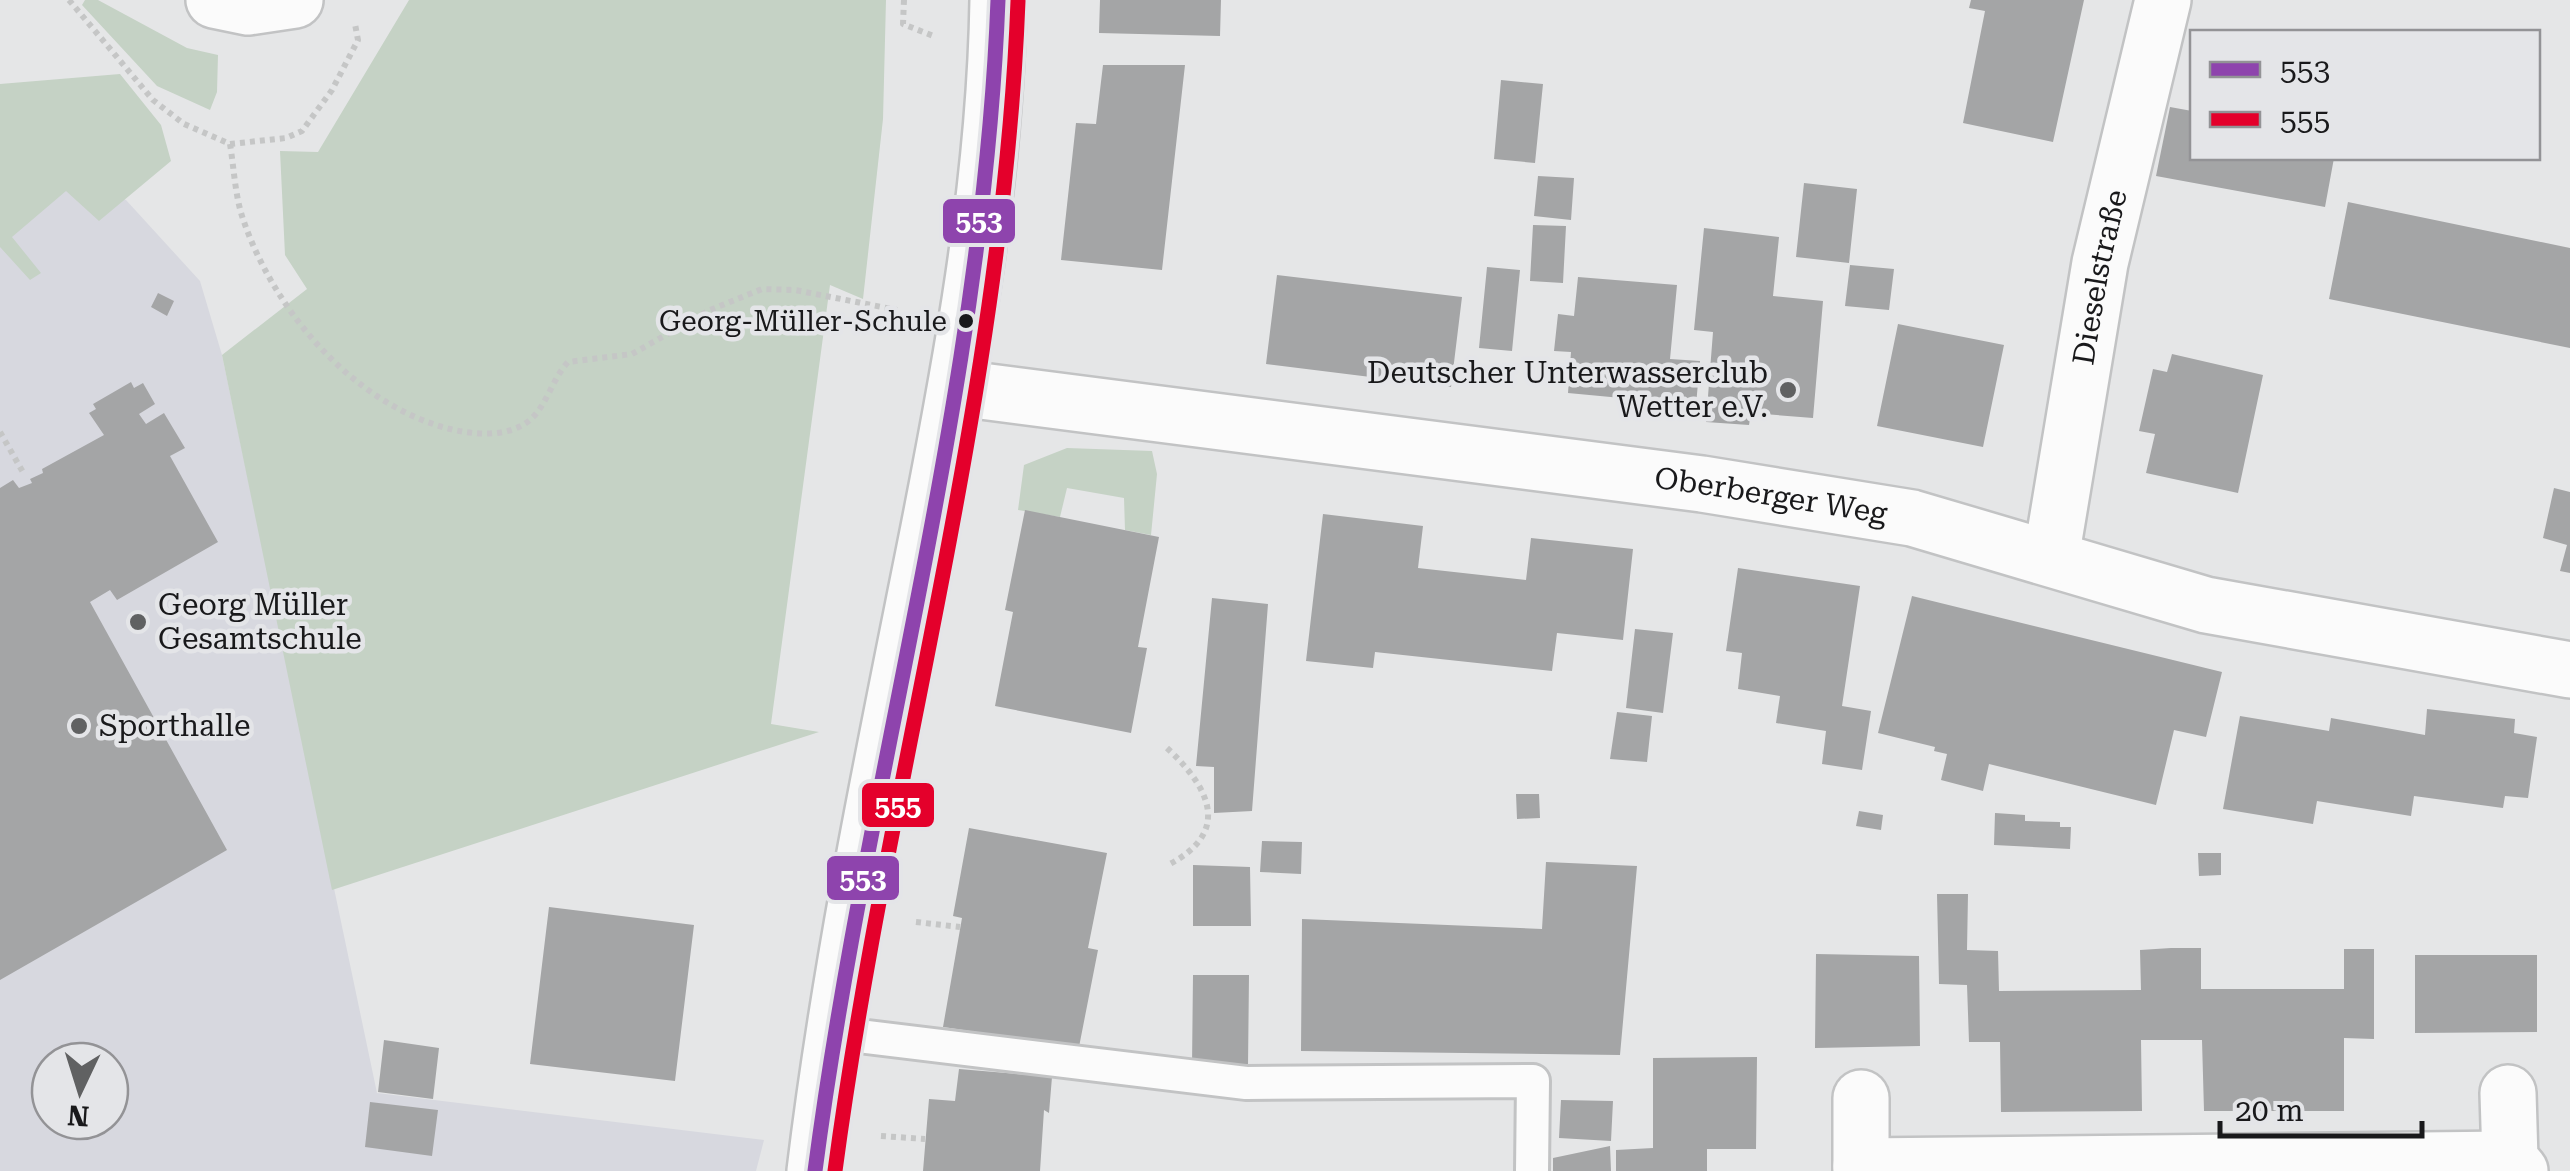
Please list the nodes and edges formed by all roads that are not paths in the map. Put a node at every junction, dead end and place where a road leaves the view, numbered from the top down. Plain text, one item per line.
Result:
1 (214, 0) edge
2 (294, 0) edge
3 (998, 0) edge
4 (2163, 0) edge
5 (958, 388) junction
6 (2050, 558) junction
7 (2570, 670) edge
8 (834, 1034) junction
9 (2508, 1093) dead end
10 (1862, 1098) dead end
11 (2515, 1165) edge
12 (1861, 1169) edge
13 (815, 1171) edge
14 (1532, 1171) edge

1 - 2 street
3 - 5 street
4 - 6 street, Dieselstraße
5 - 6 street, Oberberger Weg
5 - 8 street
6 - 7 street, Oberberger Weg
8 - 13 street
8 - 14 lane
9 - 11 street
10 - 12 street
11 - 12 street

